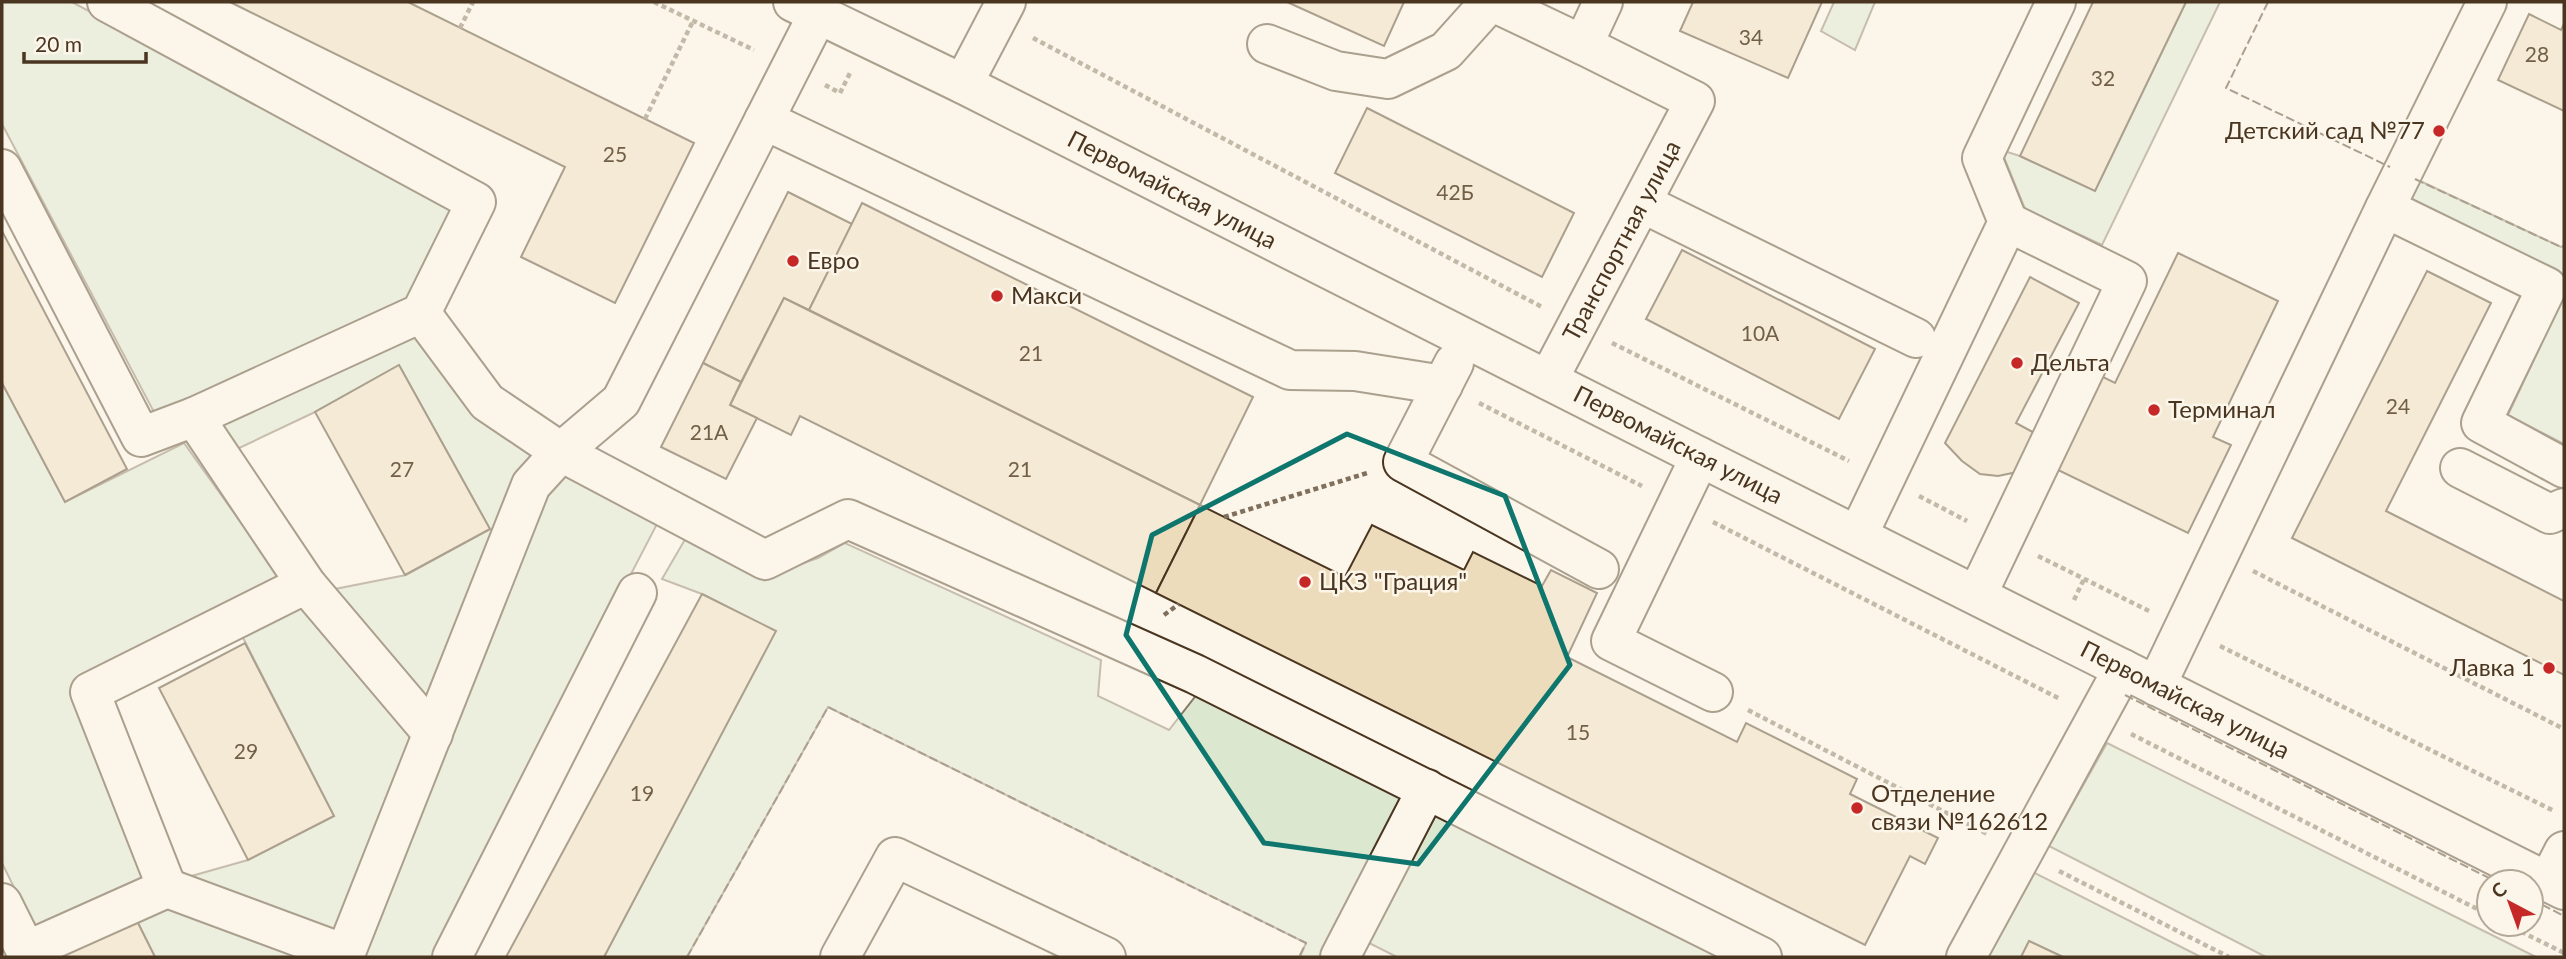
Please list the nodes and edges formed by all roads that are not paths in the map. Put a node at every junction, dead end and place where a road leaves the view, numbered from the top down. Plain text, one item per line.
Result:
1 (107, 2) edge
2 (1492, 2) edge
3 (1603, 2) edge
4 (2056, 2) edge
5 (2487, 2) edge
6 (805, 8) edge
7 (1001, 10) edge
8 (1267, 44) dead end
9 (1583, 45) junction
10 (963, 84) junction
11 (764, 120) junction
12 (2, 169) edge
13 (1642, 203) junction
14 (2385, 208) junction
15 (2008, 222) junction
16 (421, 313) junction
17 (1916, 338) dead end
18 (1466, 339) junction
19 (1548, 380) junction
20 (1443, 385) junction
21 (194, 417) junction
22 (561, 452) junction
23 (1700, 457) junction
24 (2460, 468) dead end
25 (2564, 468) edge
26 (2564, 508) edge
27 (1858, 535) junction
28 (1599, 569) dead end
29 (306, 584) junction
30 (637, 593) dead end
31 (1976, 594) junction
32 (2123, 669) junction
33 (2156, 686) junction
34 (1713, 692) road end
35 (433, 734) junction
36 (1427, 789) junction
37 (2559, 874) edge
38 (167, 888) junction
39 (2, 903) edge
40 (27, 954) edge
41 (345, 956) edge
42 (452, 957) edge
43 (840, 957) edge
44 (1106, 957) edge
45 (1340, 957) edge
46 (1762, 957) edge
47 (1966, 957) edge

1 - 16 street
2 - 8 street
2 - 9 street
3 - 9 street
4 - 15 street
5 - 14 street
6 - 10 street, Первомайская улица
6 - 11 street
7 - 10 street
9 - 13 street, Транспортная улица
10 - 18 street, Первомайская улица
11 - 20 street
11 - 22 street
12 - 21 street
13 - 17 street
13 - 19 street, Транспортная улица
14 - 25 street
14 - 33 street
15 - 27 street
15 - 31 street
16 - 21 street
16 - 22 street
18 - 19 street, Первомайская улица
18 - 20 street
19 - 23 street, Первомайская улица
20 - 28 street
21 - 29 street
22 - 35 street
22 - 36 street
23 - 27 street, Первомайская улица
23 - 34 street
24 - 26 street
27 - 31 street, Первомайская улица
29 - 35 street
29 - 38 street
30 - 42 street
31 - 32 street, Первомайская улица
32 - 33 street, Первомайская улица
32 - 47 street
33 - 37 street, Первомайская улица
35 - 41 street
36 - 45 street
36 - 46 street
38 - 40 street
38 - 41 street
39 - 40 street
43 - 44 street

